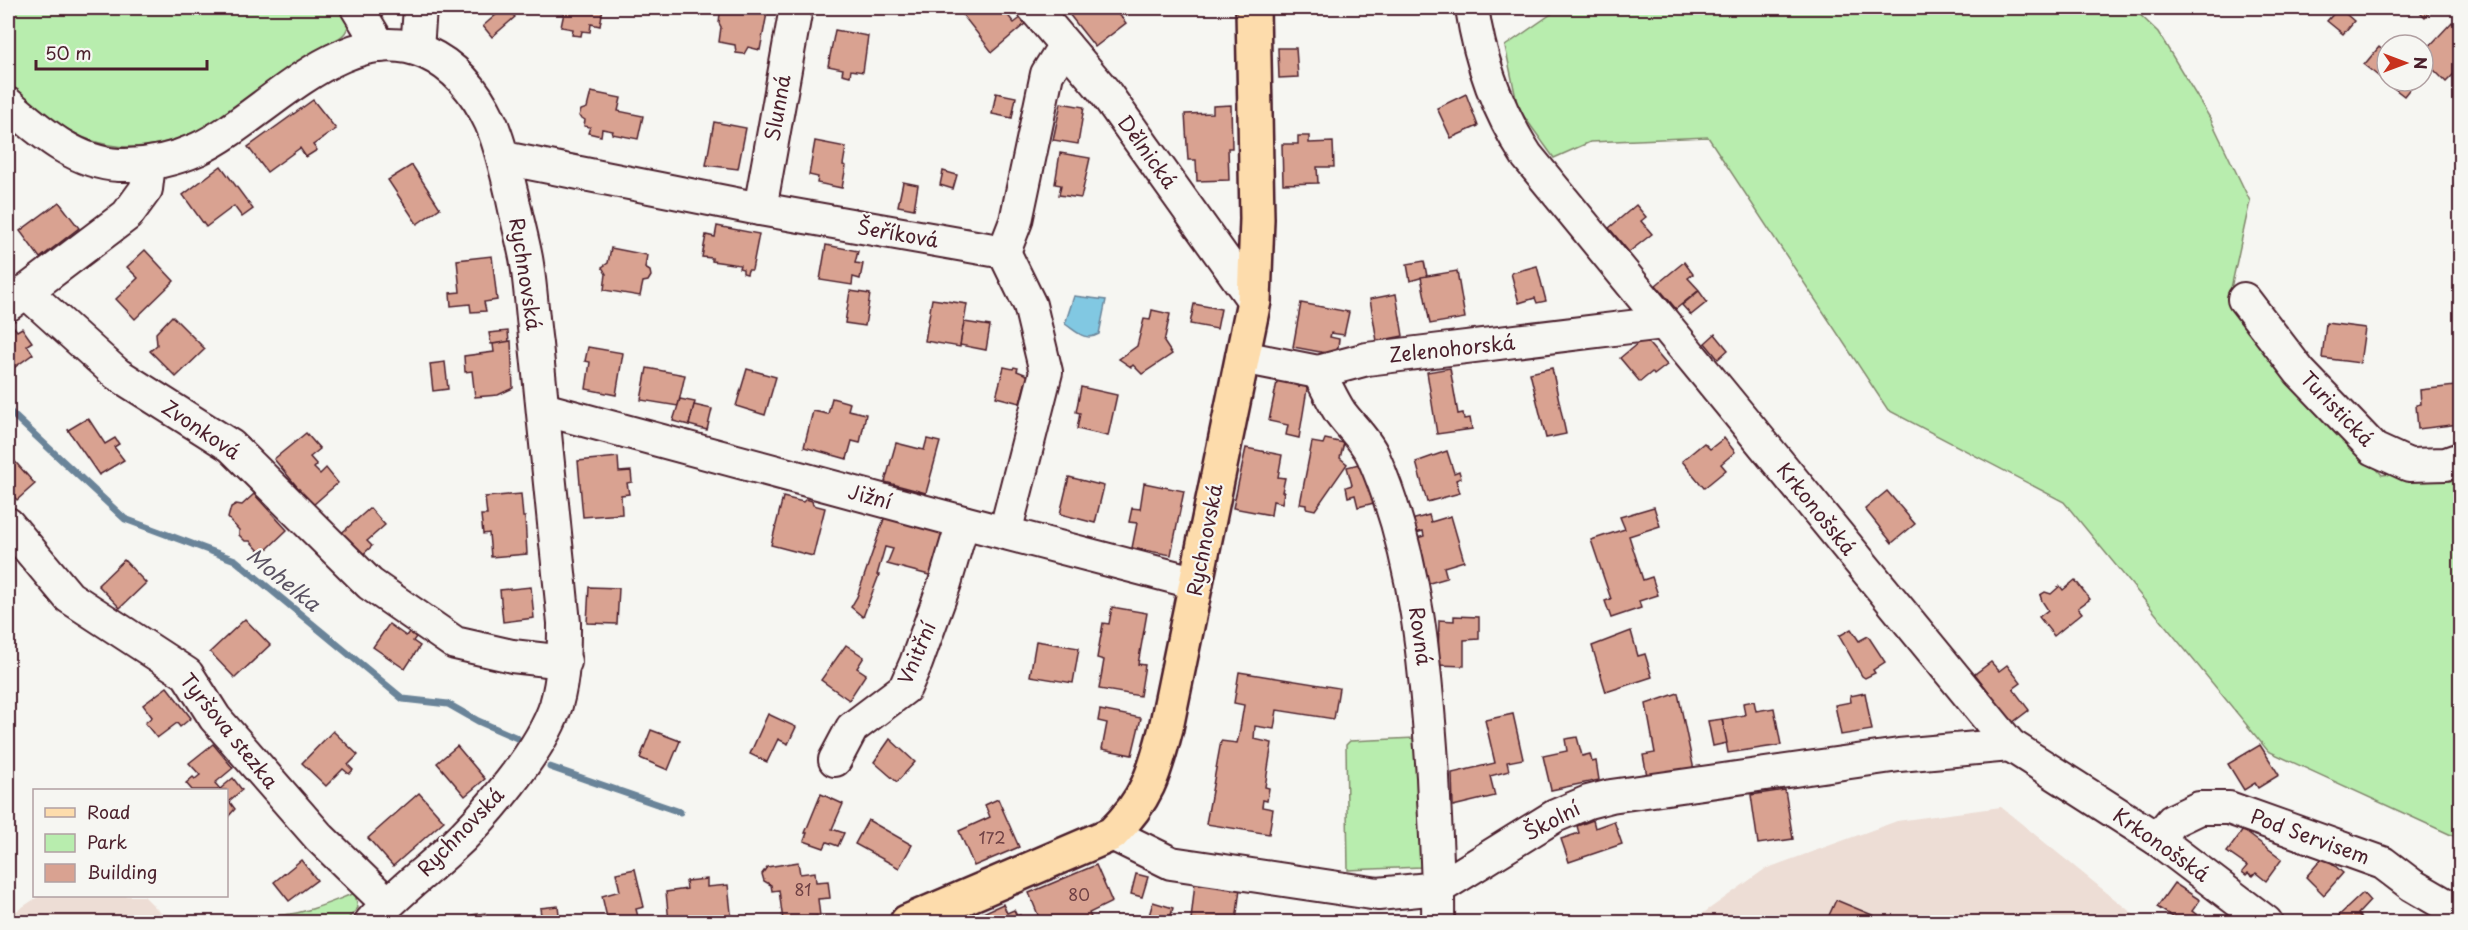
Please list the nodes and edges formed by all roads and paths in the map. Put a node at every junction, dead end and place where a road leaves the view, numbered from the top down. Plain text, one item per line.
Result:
1 (357, 8) edge
2 (420, 8) edge
3 (796, 8) edge
4 (1034, 8) edge
5 (1253, 8) edge
6 (1472, 8) edge
7 (1065, 45) junction
8 (380, 46) junction
9 (417, 49) junction
10 (8, 104) edge
11 (504, 158) junction
12 (149, 164) junction
13 (760, 209) junction
14 (1004, 252) junction
15 (17, 298) edge
16 (2244, 299) dead end
17 (1254, 301) junction
18 (1664, 323) junction
19 (1242, 357) junction
20 (1318, 372) junction
21 (543, 409) junction
22 (2460, 459) edge
23 (963, 522) junction
24 (8, 524) edge
25 (1005, 533) junction
26 (1197, 583) junction
27 (565, 663) junction
28 (2010, 745) junction
29 (835, 760) dead end
30 (1112, 834) junction
31 (2157, 839) junction
32 (1439, 888) junction
33 (379, 913) edge
34 (2460, 913) edge
35 (907, 922) edge
36 (1438, 922) edge
37 (2266, 922) edge

1 - 8 street
2 - 9 street
3 - 13 street, Slunná
4 - 7 street, Dělnická
5 - 17 main road, Rychnovská
6 - 18 street, Krkonošská
7 - 14 street
7 - 17 street, Dělnická
8 - 9 street, Rychnovská
8 - 12 street, Rychnovská
9 - 11 street, Rychnovská
10 - 12 street, Rychnovská
11 - 13 street, Šeříková
11 - 21 street, Rychnovská
12 - 15 street, Zvonková
13 - 14 street, Šeříková
14 - 25 street
15 - 27 street, Zvonková
16 - 22 street, Turistická
17 - 19 main road, Rychnovská
18 - 20 street, Zelenohorská
18 - 28 street, Krkonošská
19 - 20 street, Zelenohorská
19 - 26 main road, Rychnovská
20 - 32 street, Rovná
21 - 23 street, Jižní
21 - 27 street, Rychnovská
23 - 25 street, Jižní
23 - 29 street, Vnitřní
24 - 33 street, Tyršova stezka
25 - 26 street, Jižní
26 - 30 main road, Rychnovská
27 - 33 street, Rychnovská
28 - 31 street, Krkonošská
28 - 32 street, Školní
30 - 32 street, Školní
30 - 35 main road, Rychnovská
31 - 34 street, Pod Servisem
31 - 37 street, Krkonošská
32 - 36 street, Rovná

